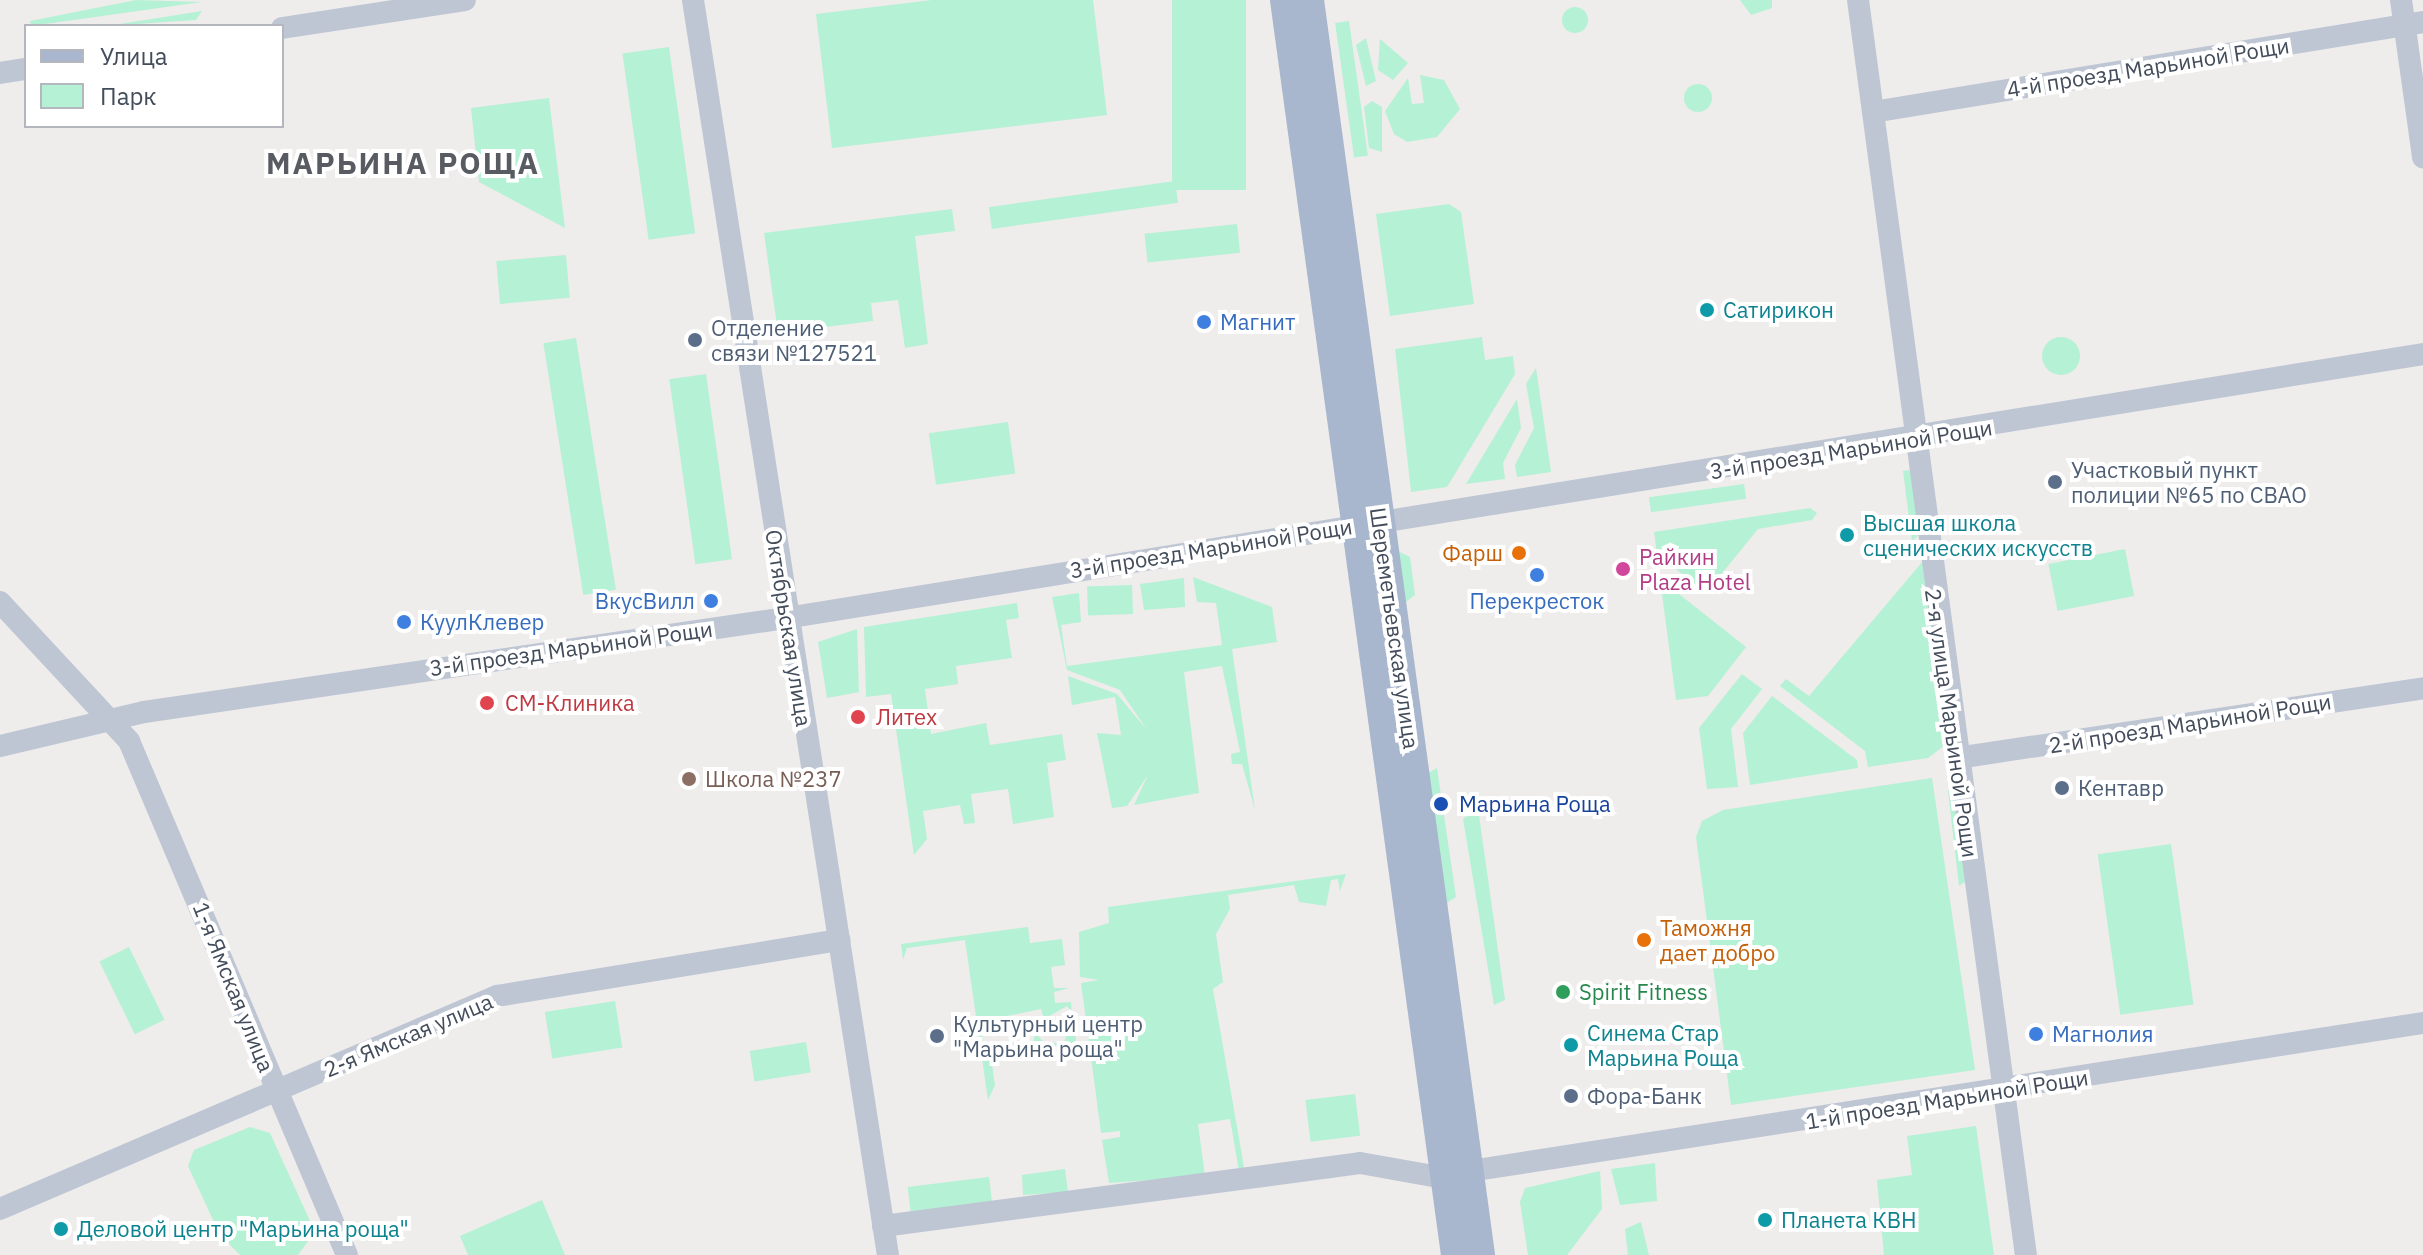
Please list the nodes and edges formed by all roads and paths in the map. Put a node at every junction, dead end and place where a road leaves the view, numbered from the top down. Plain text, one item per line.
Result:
1 (465, 0) edge
2 (693, 0) edge
3 (1284, 0) edge
4 (1310, 0) edge
5 (1858, 0) edge
6 (2401, 0) edge
7 (2414, 23) edge
8 (284, 28) edge
9 (24, 69) edge
10 (0, 73) edge
11 (1873, 112) junction
12 (2423, 157) edge
13 (2423, 354) edge
14 (1917, 440) junction
15 (1368, 522) junction
16 (0, 602) edge
17 (786, 618) junction
18 (2423, 688) edge
19 (117, 721) junction
20 (0, 746) edge
21 (1957, 758) junction
22 (839, 940) junction
23 (2423, 1023) edge
24 (2005, 1091) junction
25 (277, 1092) junction
26 (1457, 1175) junction
27 (0, 1209) edge
28 (883, 1226) junction
29 (347, 1255) edge
30 (888, 1255) edge
31 (1455, 1255) edge
32 (1481, 1255) edge
33 (2026, 1255) edge

1 - 8 street
2 - 17 street, Октябрьская улица
3 - 15 main road, Шереметьевская улица
4 - 15 main road, Шереметьевская улица
5 - 11 street, 2-я улица Марьиной Рощи
6 - 7 street
7 - 11 street, 4-й проезд Марьиной Рощи
7 - 12 street
9 - 10 street
11 - 14 street, 2-я улица Марьиной Рощи
13 - 14 street, 3-й проезд Марьиной Рощи
14 - 15 street, 3-й проезд Марьиной Рощи
14 - 21 street, 2-я улица Марьиной Рощи
15 - 17 street, 3-й проезд Марьиной Рощи
15 - 26 main road, Шереметьевская улица
16 - 19 street
17 - 19 street, 3-й проезд Марьиной Рощи
17 - 22 street, Октябрьская улица
18 - 21 street, 2-й проезд Марьиной Рощи
19 - 20 street, 3-й проезд Марьиной Рощи
19 - 25 street, 1-я Ямская улица
21 - 24 street, 2-я улица Марьиной Рощи
22 - 25 street, 2-я Ямская улица
22 - 28 street, Октябрьская улица
23 - 24 street, 1-й проезд Марьиной Рощи
24 - 26 street, 1-й проезд Марьиной Рощи
24 - 33 street, 2-я улица Марьиной Рощи
25 - 27 street, 2-я Ямская улица
25 - 29 street, 1-я Ямская улица
26 - 28 street, 1-й проезд Марьиной Рощи
26 - 31 main road, Шереметьевская улица
26 - 32 main road, Шереметьевская улица
28 - 30 street, Октябрьская улица

